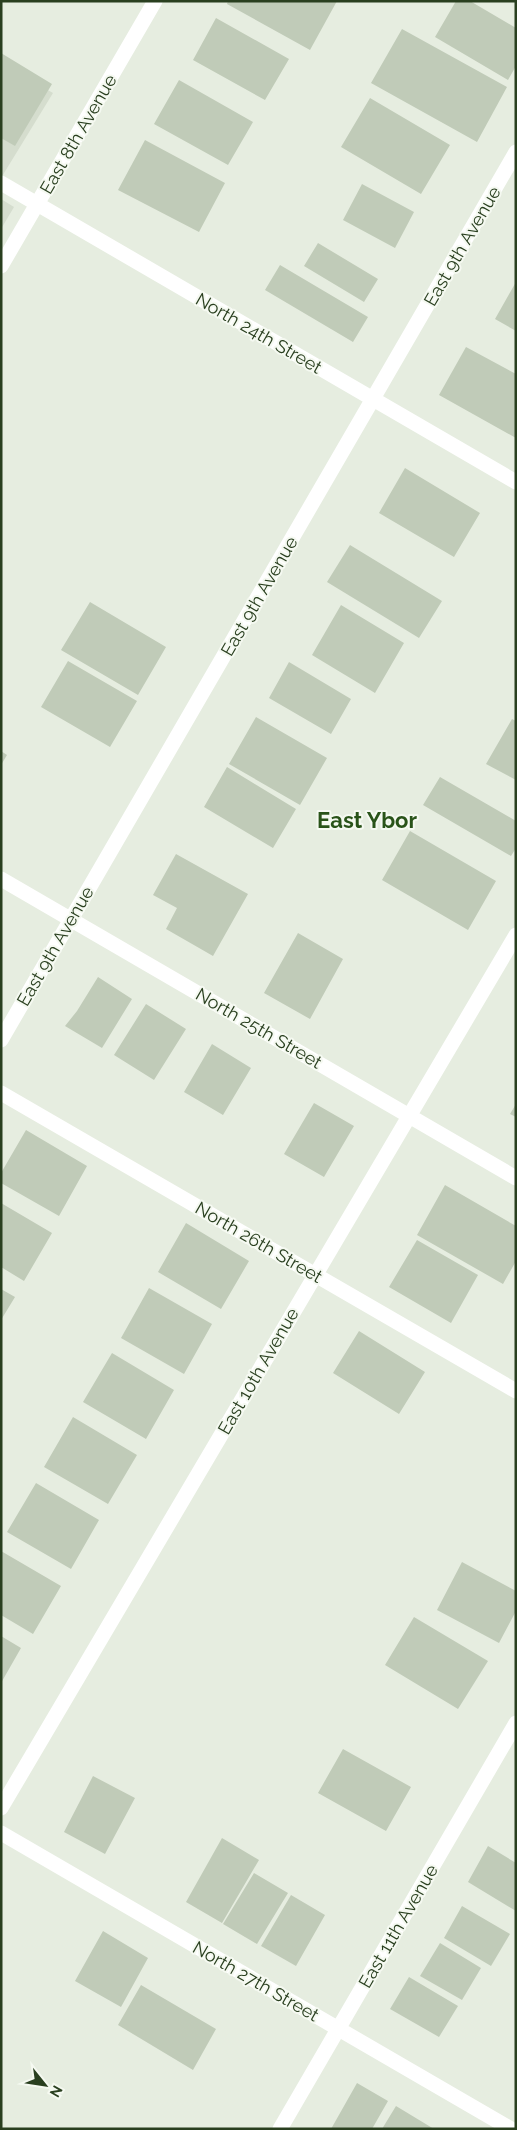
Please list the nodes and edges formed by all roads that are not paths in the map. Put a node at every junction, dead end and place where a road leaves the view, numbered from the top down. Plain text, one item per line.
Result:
1 (155, 1) edge
2 (516, 152) edge
3 (1, 183) edge
4 (37, 204) junction
5 (1, 266) edge
6 (373, 399) junction
7 (516, 482) edge
8 (1, 879) edge
9 (71, 919) junction
10 (516, 935) edge
11 (1, 1040) edge
12 (1, 1093) edge
13 (409, 1116) junction
14 (516, 1178) edge
15 (315, 1275) junction
16 (516, 1391) edge
17 (516, 1722) edge
18 (1, 1808) edge
19 (1, 1833) edge
20 (338, 2028) junction
21 (280, 2129) edge
22 (511, 2129) edge

1 - 4 street, East 8th Avenue
2 - 6 street, East 9th Avenue
3 - 4 street, North 24th Street
4 - 5 street, East 8th Avenue
4 - 6 street, North 24th Street
6 - 7 street, North 24th Street
6 - 9 street, East 9th Avenue
8 - 9 street, North 25th Street
9 - 11 street, East 9th Avenue
9 - 13 street, North 25th Street
10 - 13 street, East 10th Avenue
12 - 15 street, North 26th Street
13 - 14 street, North 25th Street
13 - 15 street, East 10th Avenue
15 - 16 street, North 26th Street
15 - 18 street, East 10th Avenue
17 - 20 street, East 11th Avenue
19 - 20 street, North 27th Street
20 - 21 street, East 11th Avenue
20 - 22 street, North 27th Street

